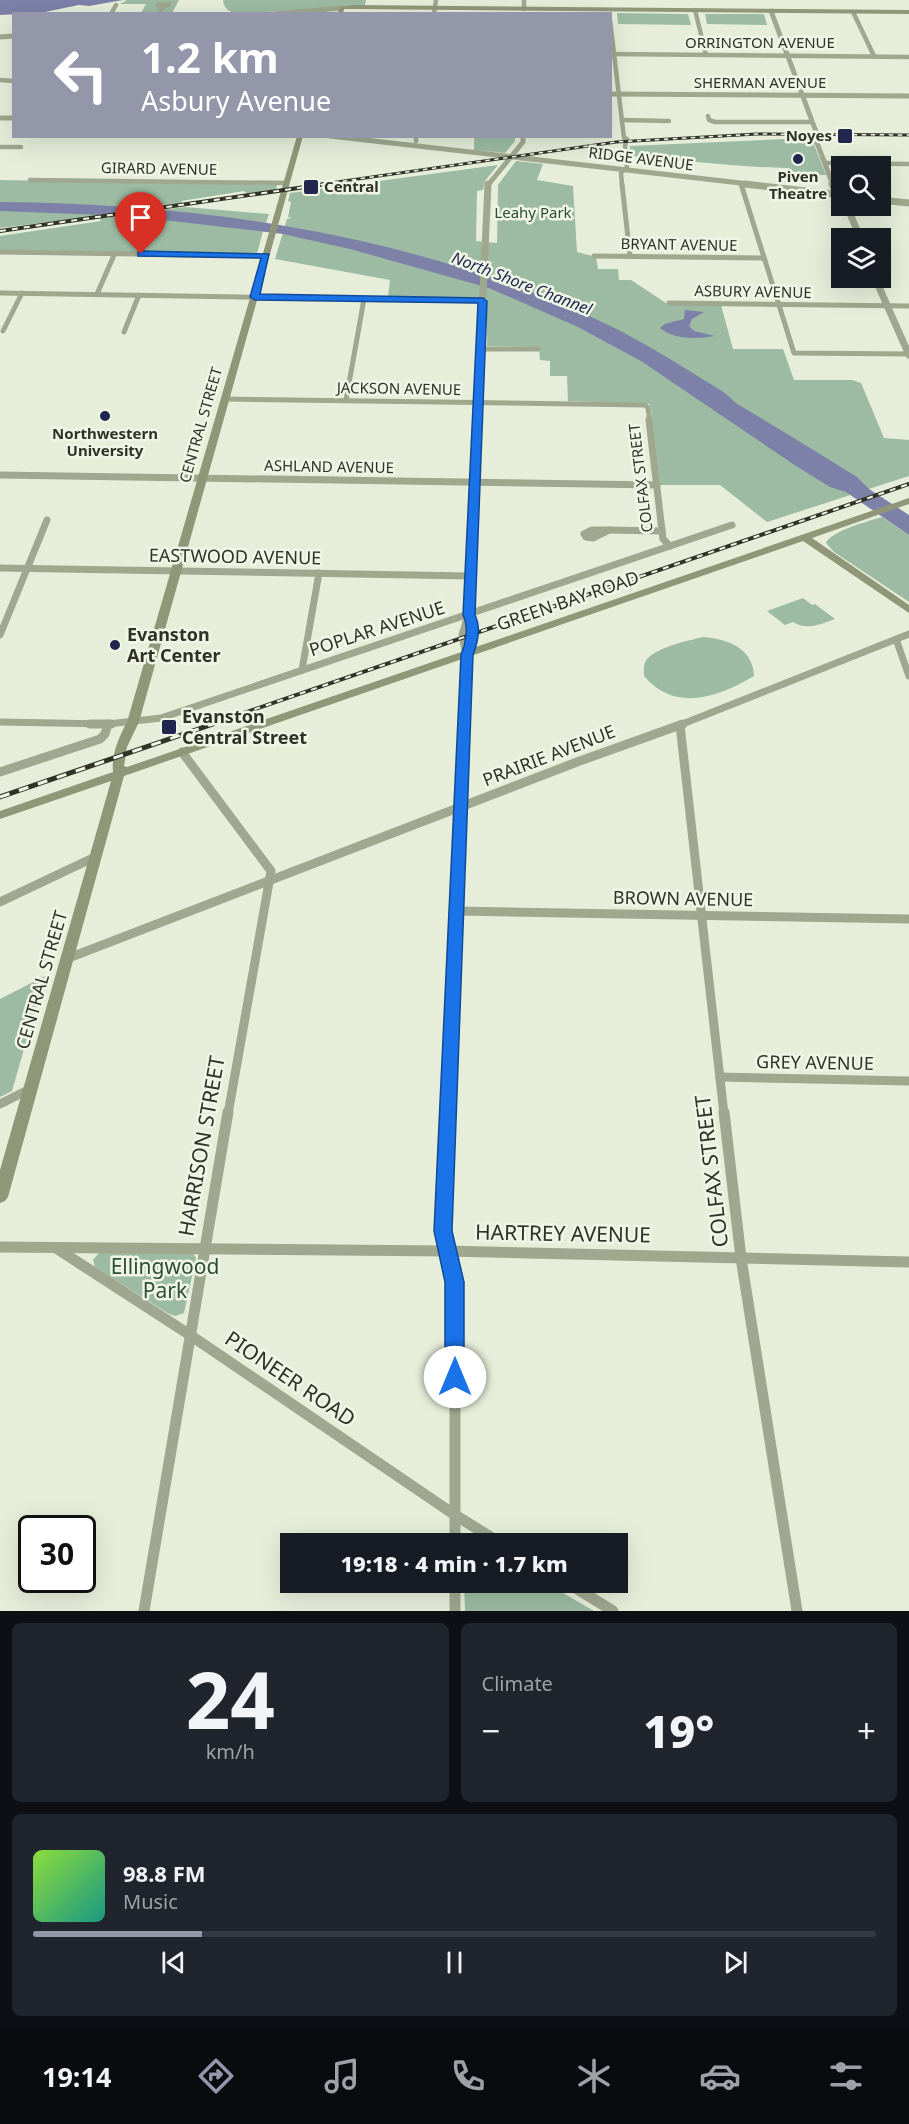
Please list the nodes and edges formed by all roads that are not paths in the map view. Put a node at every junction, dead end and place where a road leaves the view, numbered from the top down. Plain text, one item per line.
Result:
1 (369, 0) edge
2 (436, 0) edge
3 (524, 0) edge
4 (116, 5) dead end
5 (367, 7) junction
6 (162, 8) dead end
7 (695, 10) junction
8 (341, 11) edge
9 (434, 11) edge
10 (524, 11) edge
11 (610, 11) edge
12 (771, 11) junction
13 (112, 12) edge
14 (160, 12) edge
15 (319, 12) edge
16 (853, 12) junction
17 (909, 12) edge
18 (612, 54) edge
19 (706, 55) junction
20 (787, 56) junction
21 (874, 56) junction
22 (909, 57) edge
23 (612, 94) edge
24 (619, 94) junction
25 (801, 95) junction
26 (909, 96) edge
27 (622, 120) junction
28 (669, 121) dead end
29 (722, 121) junction
30 (811, 122) junction
31 (299, 138) edge
32 (351, 138) edge
33 (523, 138) edge
34 (0, 147) edge
35 (21, 147) dead end
36 (510, 157) junction
37 (825, 162) junction
38 (909, 164) edge
39 (624, 170) junction
40 (831, 178) edge
41 (30, 180) dead end
42 (287, 183) junction
43 (741, 184) junction
44 (831, 195) edge
45 (891, 201) edge
46 (909, 203) edge
47 (0, 252) edge
48 (115, 253) junction
49 (266, 256) junction
50 (594, 256) dead end
51 (630, 256) junction
52 (763, 258) junction
53 (879, 288) edge
54 (0, 293) edge
55 (22, 293) junction
56 (97, 294) junction
57 (139, 295) junction
58 (255, 297) junction
59 (483, 298) junction
60 (364, 299) junction
61 (669, 303) dead end
62 (777, 304) junction
63 (886, 306) junction
64 (909, 306) edge
65 (3, 332) dead end
66 (124, 332) dead end
67 (480, 349) junction
68 (538, 349) dead end
69 (909, 354) edge
70 (225, 399) junction
71 (346, 400) junction
72 (478, 402) junction
73 (645, 405) joint
74 (0, 475) edge
75 (202, 478) junction
76 (475, 482) junction
77 (657, 485) junction
78 (907, 502) edge
79 (47, 520) dead end
80 (732, 525) dead end
81 (609, 530) dead end
82 (662, 531) junction
83 (806, 537) junction
84 (670, 546) junction
85 (0, 568) edge
86 (27, 569) junction
87 (176, 571) junction
88 (319, 573) junction
89 (470, 576) junction
90 (909, 610) edge
91 (469, 615) junction
92 (909, 634) edge
93 (0, 635) edge
94 (896, 639) junction
95 (467, 655) junction
96 (302, 670) junction
97 (909, 676) edge
98 (0, 722) edge
99 (134, 722) junction
100 (108, 724) junction
101 (680, 725) junction
102 (182, 752) junction
103 (0, 772) edge
104 (118, 773) junction
105 (462, 806) junction
106 (0, 815) edge
107 (95, 857) junction
108 (269, 880) junction
109 (0, 902) edge
110 (457, 911) junction
111 (702, 915) junction
112 (909, 919) edge
113 (66, 959) junction
114 (720, 1077) junction
115 (909, 1081) edge
116 (30, 1088) junction
117 (0, 1104) edge
118 (0, 1197) edge
119 (0, 1247) edge
120 (55, 1248) junction
121 (204, 1249) junction
122 (447, 1251) junction
123 (741, 1258) junction
124 (909, 1262) edge
125 (190, 1335) junction
126 (455, 1515) junction
127 (455, 1533) edge
128 (484, 1533) edge
129 (455, 1593) edge
130 (584, 1593) edge
131 (144, 1611) edge
132 (455, 1611) edge
133 (613, 1611) edge
134 (797, 1611) edge

1 - 5 street
2 - 9 street
3 - 10 street
4 - 13 street
5 - 8 main road
5 - 9 main road
6 - 14 street
7 - 11 main road
7 - 12 main road
7 - 19 street
8 - 15 street
9 - 10 main road
10 - 11 main road
12 - 16 main road
12 - 20 street
16 - 17 main road
16 - 21 street
18 - 19 street, ORRINGTON AVENUE
18 - 24 street
19 - 20 street, ORRINGTON AVENUE
20 - 21 street, ORRINGTON AVENUE
20 - 25 street
21 - 22 street, ORRINGTON AVENUE
23 - 24 street, SHERMAN AVENUE
24 - 25 street, SHERMAN AVENUE
24 - 27 street
25 - 26 street, SHERMAN AVENUE
25 - 30 street
27 - 28 street
27 - 39 street
29 - 29 street
29 - 30 street
30 - 37 street
31 - 42 main road, CENTRAL STREET
32 - 36 street, RIDGE AVENUE
33 - 36 street
34 - 35 street
36 - 39 street, RIDGE AVENUE
36 - 59 street
37 - 38 street
37 - 40 street
39 - 43 street, RIDGE AVENUE
39 - 51 street
41 - 42 street, GIRARD AVENUE
42 - 49 main road, CENTRAL STREET
43 - 44 street, RIDGE AVENUE
43 - 52 street
45 - 46 street
47 - 48 street
48 - 49 street
48 - 56 street
49 - 58 main road, CENTRAL STREET
50 - 51 street, BRYANT AVENUE
51 - 52 street, BRYANT AVENUE
52 - 62 street
53 - 63 street
54 - 55 street
55 - 56 street
55 - 65 street
56 - 57 street
57 - 58 street
57 - 66 street
58 - 60 street
58 - 70 main road, CENTRAL STREET
59 - 60 street
59 - 67 street
60 - 71 street
61 - 62 street, ASBURY AVENUE
62 - 63 street, ASBURY AVENUE
62 - 69 street
63 - 64 street, ASBURY AVENUE
63 - 69 street
67 - 68 street
67 - 72 street
70 - 71 street, JACKSON AVENUE
70 - 75 main road, CENTRAL STREET
71 - 72 street, JACKSON AVENUE
72 - 73 street, JACKSON AVENUE
72 - 76 street
73 - 77 street, COLFAX STREET
74 - 75 street, ASHLAND AVENUE
75 - 76 street, ASHLAND AVENUE
75 - 87 main road, CENTRAL STREET
76 - 77 street, ASHLAND AVENUE
76 - 89 street
77 - 82 street, COLFAX STREET
78 - 83 main road, GREEN BAY ROAD
79 - 86 street
80 - 84 street, POPLAR AVENUE
81 - 82 street
82 - 84 street, COLFAX STREET
83 - 90 main road
83 - 95 main road, GREEN BAY ROAD
84 - 91 street, POPLAR AVENUE
85 - 86 street, EASTWOOD AVENUE
86 - 87 street, EASTWOOD AVENUE
86 - 93 street
87 - 88 street, EASTWOOD AVENUE
87 - 99 main road, CENTRAL STREET
88 - 89 street, EASTWOOD AVENUE
88 - 96 street
89 - 91 street
91 - 95 street
91 - 96 street, POPLAR AVENUE
92 - 94 street, PRAIRIE AVENUE
94 - 97 street
94 - 101 street, PRAIRIE AVENUE
95 - 102 main road, GREEN BAY ROAD
95 - 105 street
96 - 99 street, POPLAR AVENUE
98 - 100 street, POPLAR AVENUE
99 - 100 street, POPLAR AVENUE
99 - 104 main road, CENTRAL STREET
100 - 103 street
101 - 105 street, PRAIRIE AVENUE
101 - 111 street, COLFAX STREET
102 - 104 main road, GREEN BAY ROAD
102 - 108 street
104 - 106 main road, GREEN BAY ROAD
104 - 107 main road, CENTRAL STREET
105 - 108 street, PRAIRIE AVENUE
105 - 110 street
107 - 109 street
107 - 113 main road, CENTRAL STREET
108 - 113 street, PRAIRIE AVENUE
108 - 121 street, HARRISON STREET
110 - 111 street, BROWN AVENUE
110 - 122 street
111 - 112 street, BROWN AVENUE
111 - 114 street, COLFAX STREET
113 - 116 main road, CENTRAL STREET
114 - 115 street, GREY AVENUE
114 - 123 street, COLFAX STREET
116 - 117 street
116 - 118 main road, CENTRAL STREET
119 - 120 street, HARTREY AVENUE
120 - 121 street, HARTREY AVENUE
120 - 125 street, PIONEER ROAD
121 - 122 street, HARTREY AVENUE
121 - 125 street, HARRISON STREET
122 - 123 street, HARTREY AVENUE
122 - 126 street
123 - 124 street, HARTREY AVENUE
123 - 134 street, COLFAX STREET
125 - 126 street, PIONEER ROAD
125 - 131 street, HARRISON STREET
126 - 127 street
126 - 128 street, PIONEER ROAD
129 - 132 street
130 - 133 street

